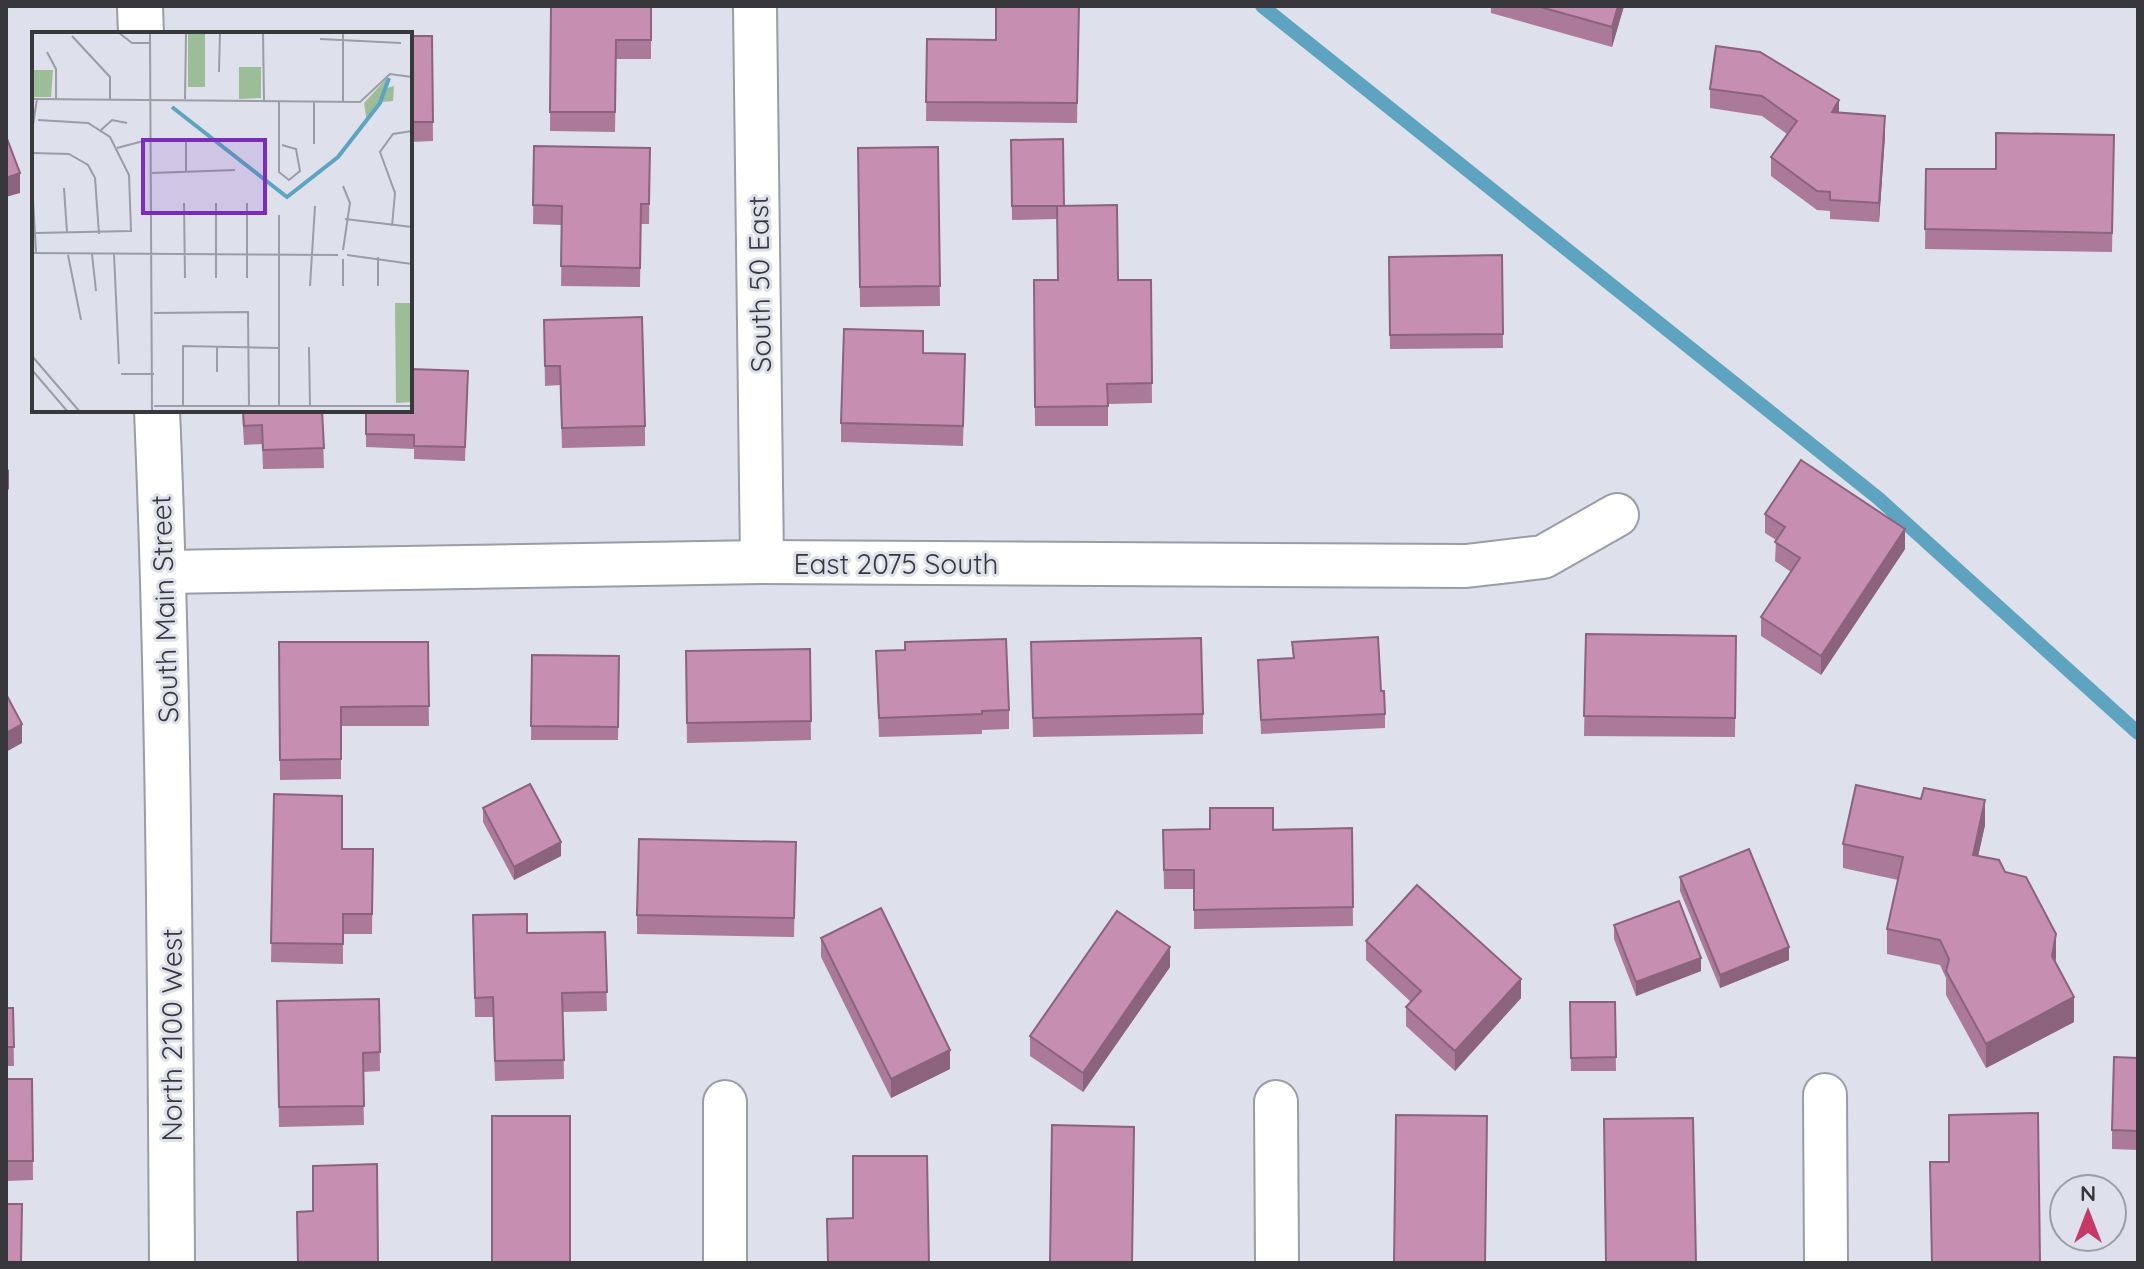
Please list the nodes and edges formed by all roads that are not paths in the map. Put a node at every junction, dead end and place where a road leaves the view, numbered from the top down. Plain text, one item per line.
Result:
1 (140, 6) edge
2 (755, 7) edge
3 (141, 32) edge
4 (157, 412) edge
5 (1617, 515) dead end
6 (762, 562) junction
7 (164, 572) junction
8 (169, 808) joint
9 (1825, 1095) dead end
10 (725, 1102) dead end
11 (1276, 1102) dead end
12 (172, 1263) edge
13 (725, 1263) edge
14 (1277, 1263) edge
15 (1826, 1263) edge

1 - 3 street
2 - 6 street, South 50 East
4 - 7 street, South Main Street
5 - 6 street, East 2075 South
6 - 7 street, East 2075 South
7 - 8 street, South Main Street
8 - 12 street, North 2100 West
9 - 15 street
10 - 13 street
11 - 14 street

